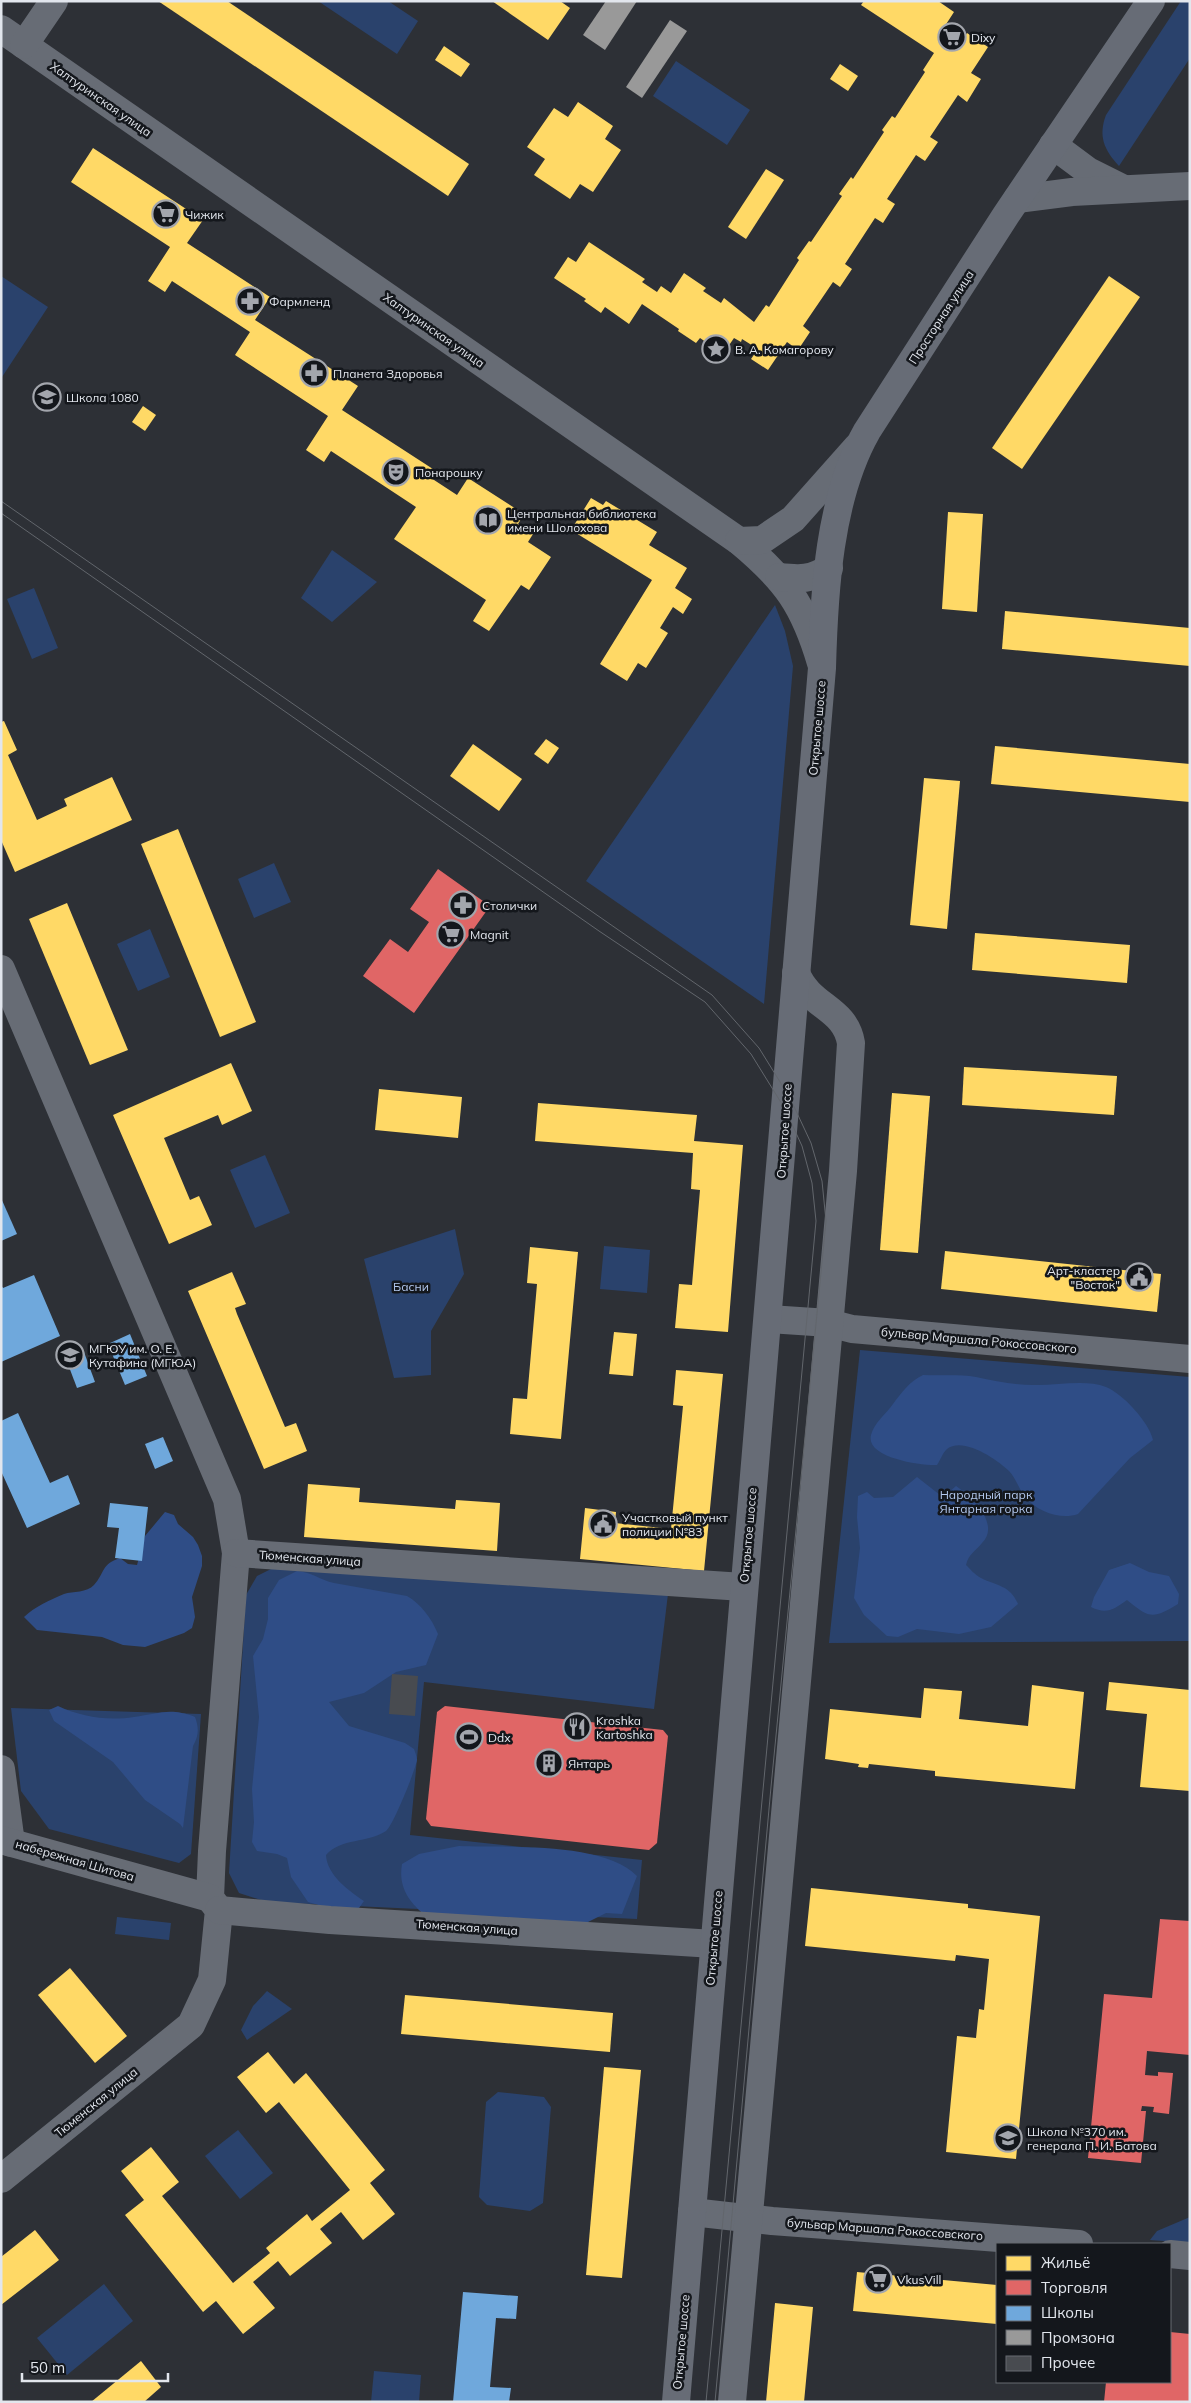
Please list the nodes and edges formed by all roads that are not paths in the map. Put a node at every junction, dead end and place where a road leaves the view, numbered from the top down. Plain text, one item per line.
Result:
1 (54, 1) edge
2 (1150, 1) edge
3 (1, 29) edge
4 (24, 45) junction
5 (1053, 145) junction
6 (1190, 186) edge
7 (1126, 189) junction
8 (1017, 199) junction
9 (858, 446) junction
10 (738, 542) junction
11 (829, 568) junction
12 (779, 577) junction
13 (822, 668) junction
14 (1, 970) edge
15 (796, 973) junction
16 (769, 1319) junction
17 (829, 1323) junction
18 (1190, 1358) edge
19 (236, 1553) junction
20 (743, 1587) junction
21 (1, 1769) edge
22 (6, 1842) edge
23 (215, 1904) junction
24 (714, 1944) junction
25 (1, 2180) edge
26 (692, 2212) junction
27 (749, 2218) junction
28 (1066, 2243) edge
29 (1171, 2254) edge
30 (1190, 2256) edge
31 (676, 2402) edge
32 (732, 2402) edge

1 - 4 street
2 - 5 main road, Просторная улица
3 - 4 street, Халтуринская улица
4 - 10 street, Халтуринская улица
5 - 7 street
5 - 8 main road, Просторная улица
6 - 7 street
7 - 8 street
8 - 9 main road, Просторная улица
9 - 10 street
9 - 11 main road, Просторная улица
10 - 12 street, Халтуринская улица
11 - 12 street
11 - 13 main road, Просторная улица
12 - 13 street, Халтуринская улица
13 - 15 main road, Открытое шоссе
14 - 19 street
15 - 16 main road, Открытое шоссе
15 - 17 street
16 - 17 street, бульвар Маршала Рокоссовского
16 - 20 main road, Открытое шоссе
17 - 18 street, бульвар Маршала Рокоссовского
17 - 27 street
19 - 20 street, Тюменская улица
19 - 23 street, Тюменская улица
20 - 24 main road, Открытое шоссе
21 - 22 street, набережная Шитова
22 - 23 street, набережная Шитова
23 - 24 street, Тюменская улица
23 - 25 street, Тюменская улица
24 - 26 main road, Открытое шоссе
26 - 27 street, бульвар Маршала Рокоссовского
26 - 31 main road, Открытое шоссе
27 - 28 street, бульвар Маршала Рокоссовского
27 - 32 street
29 - 30 street

